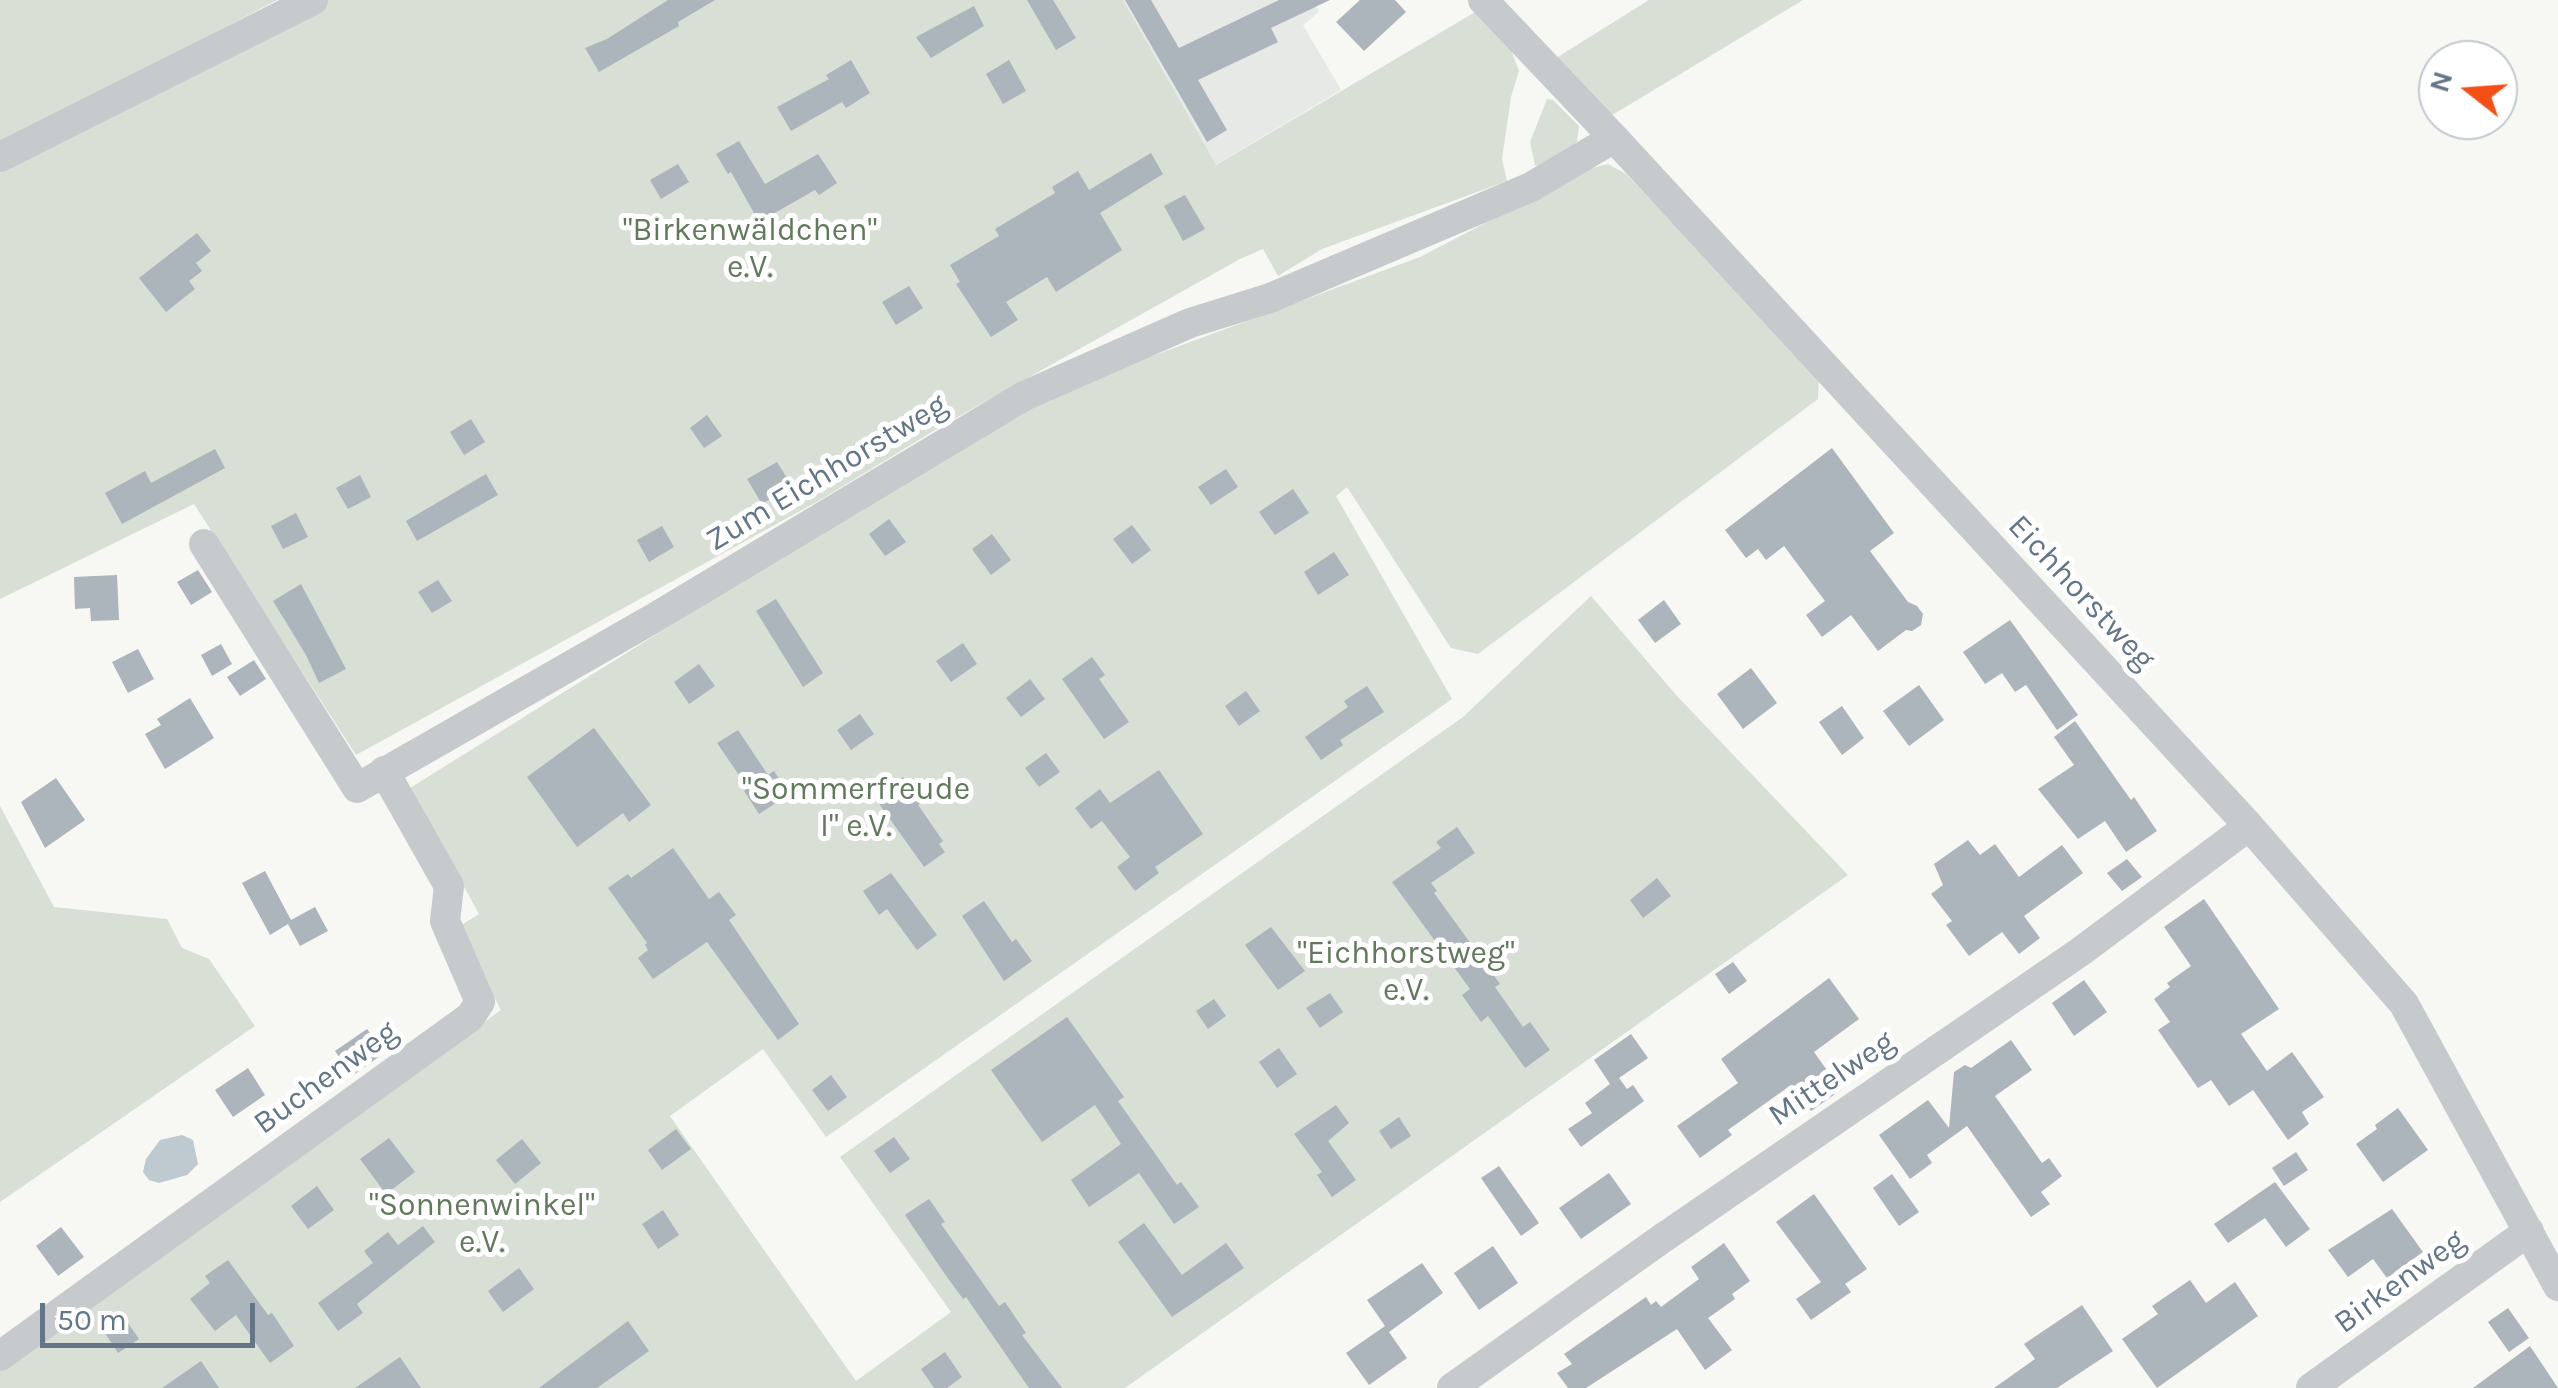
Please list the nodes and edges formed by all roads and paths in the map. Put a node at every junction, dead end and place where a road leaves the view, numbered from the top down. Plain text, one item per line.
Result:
1 (313, 0) edge
2 (1482, 0) edge
3 (1614, 138) junction
4 (0, 157) edge
5 (204, 544) dead end
6 (384, 771) junction
7 (2249, 826) junction
8 (2529, 1231) junction
9 (2558, 1286) edge
10 (0, 1356) edge
11 (1452, 1388) edge
12 (2311, 1388) edge

1 - 4 street
2 - 3 street, Eichhorstweg
3 - 6 street, Zum Eichhorstweg
3 - 7 street, Eichhorstweg
5 - 6 street, Zum Eichhorstweg
6 - 10 street, Buchenweg
7 - 8 street, Eichhorstweg
7 - 11 street, Mittelweg
8 - 9 street, Eichhorstweg
8 - 12 street, Birkenweg

